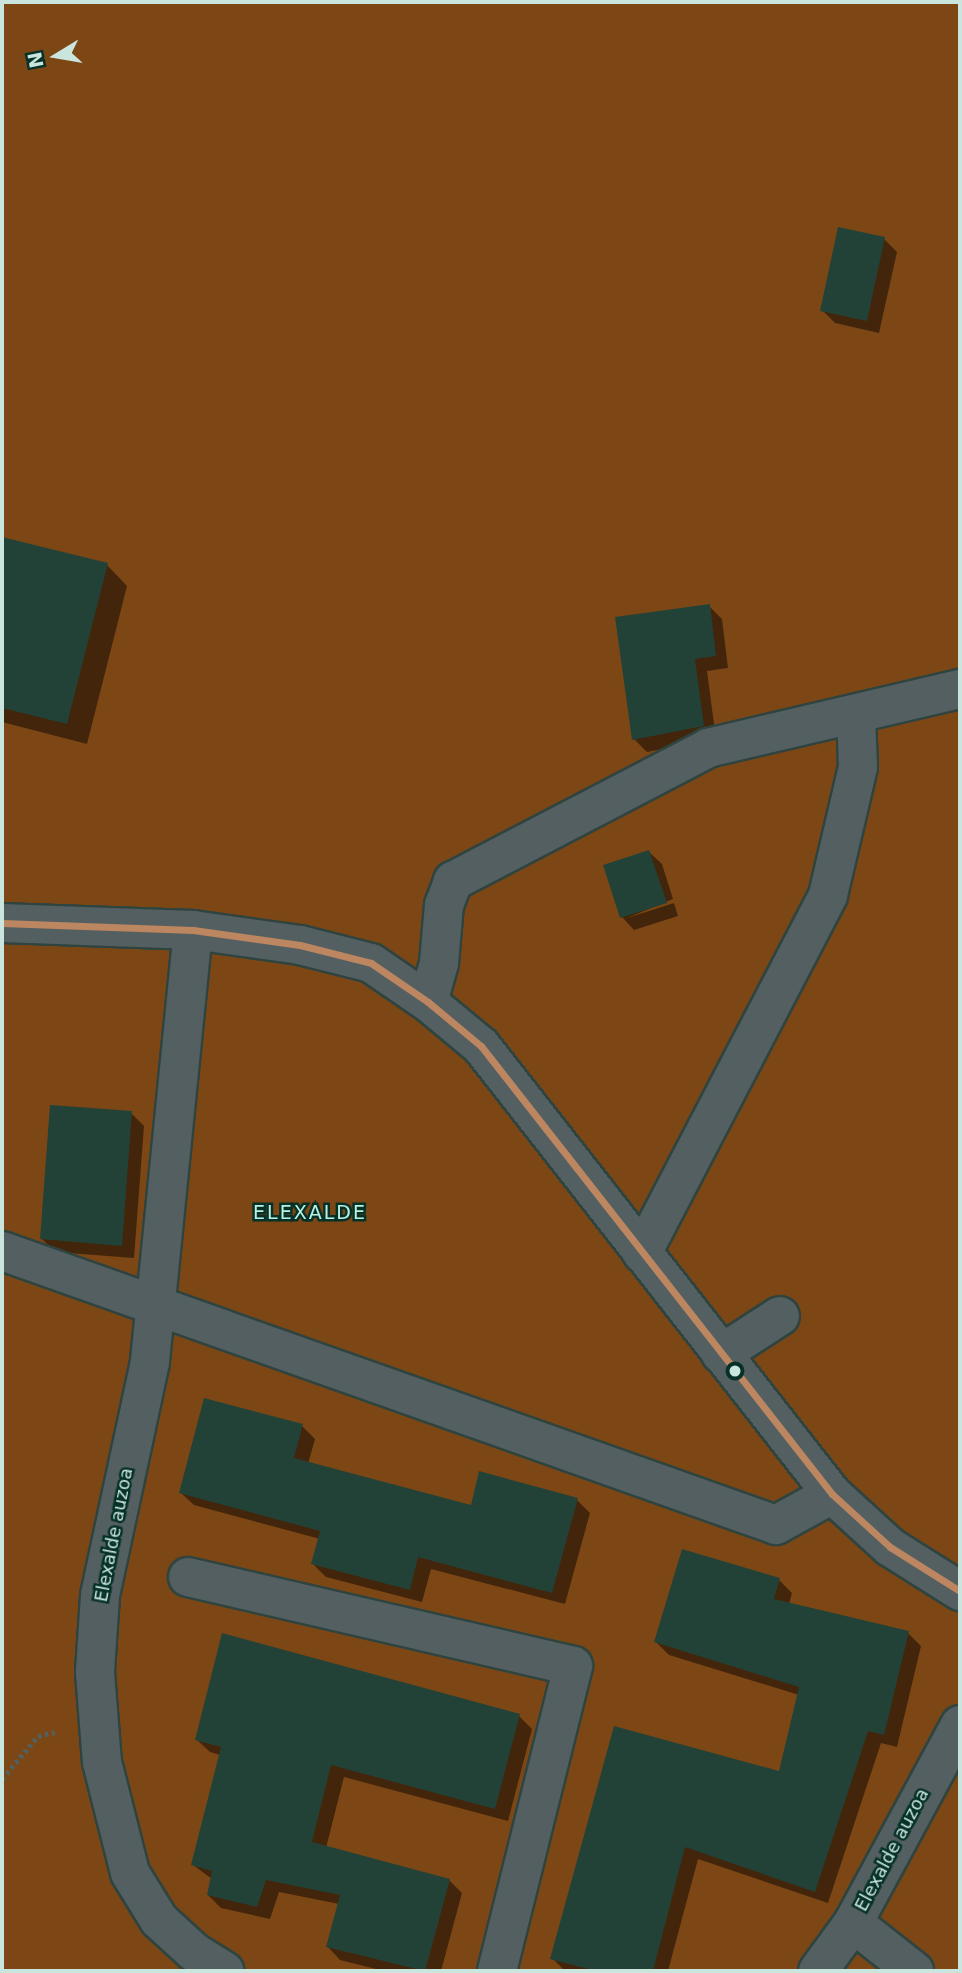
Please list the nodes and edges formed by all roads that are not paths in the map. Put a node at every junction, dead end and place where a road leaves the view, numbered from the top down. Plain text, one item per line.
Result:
1 (960, 690) edge
2 (856, 714) junction
3 (2, 923) edge
4 (193, 930) junction
5 (428, 1002) junction
6 (2, 1251) edge
7 (642, 1253) junction
8 (156, 1309) junction
9 (780, 1316) dead end
10 (722, 1354) junction
11 (832, 1494) junction
12 (188, 1577) dead end
13 (960, 1591) edge
14 (960, 1725) edge
15 (853, 1923) junction
16 (225, 1971) edge
17 (497, 1971) edge
18 (818, 1971) edge
19 (914, 1971) edge

1 - 2 street
2 - 5 street
2 - 7 street
3 - 4 street
4 - 5 street
4 - 8 street, Elexalde auzoa
5 - 7 street
6 - 8 street
7 - 10 street
8 - 11 street
8 - 16 street, Elexalde auzoa
9 - 10 street
10 - 11 street
11 - 13 street
12 - 17 street
14 - 15 street, Elexalde auzoa
15 - 18 street, Elexalde auzoa
15 - 19 street

